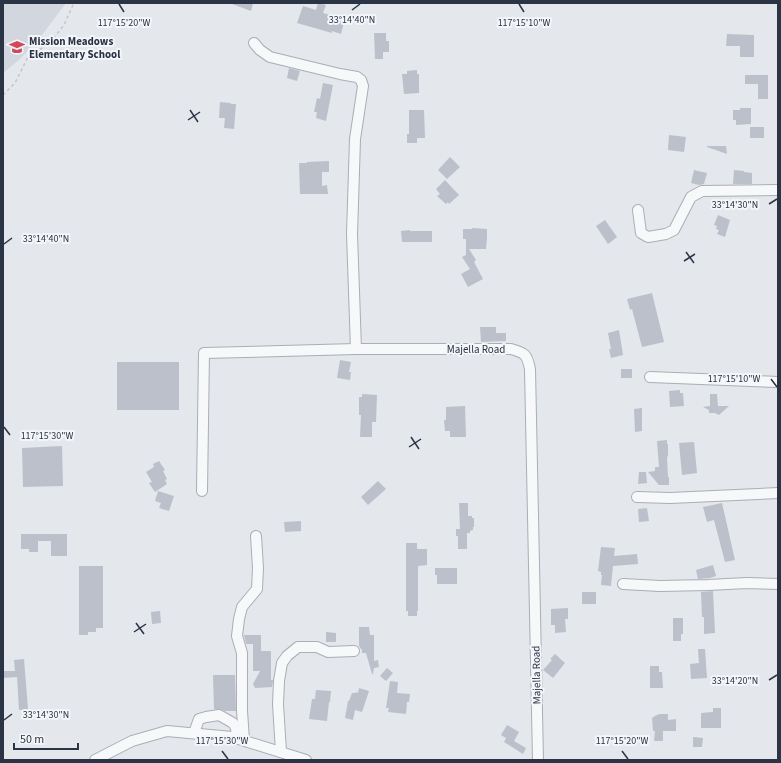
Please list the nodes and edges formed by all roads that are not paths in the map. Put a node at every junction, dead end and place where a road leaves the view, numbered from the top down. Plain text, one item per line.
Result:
1 (254, 43) dead end
2 (778, 190) edge
3 (638, 210) dead end
4 (356, 349) junction
5 (650, 377) dead end
6 (778, 382) edge
7 (202, 491) dead end
8 (778, 493) edge
9 (637, 497) dead end
10 (256, 536) dead end
11 (623, 584) dead end
12 (778, 584) edge
13 (354, 651) dead end
14 (194, 733) junction
15 (240, 739) junction
16 (278, 754) edge
17 (95, 760) edge
18 (306, 760) edge
19 (538, 760) edge

1 - 4 street
2 - 3 street
4 - 7 street, Majella Road
4 - 19 street, Majella Road
5 - 6 street
8 - 9 street
10 - 15 street
11 - 12 street
13 - 16 street
14 - 15 street
14 - 15 street
14 - 17 street
15 - 16 street
16 - 18 street

